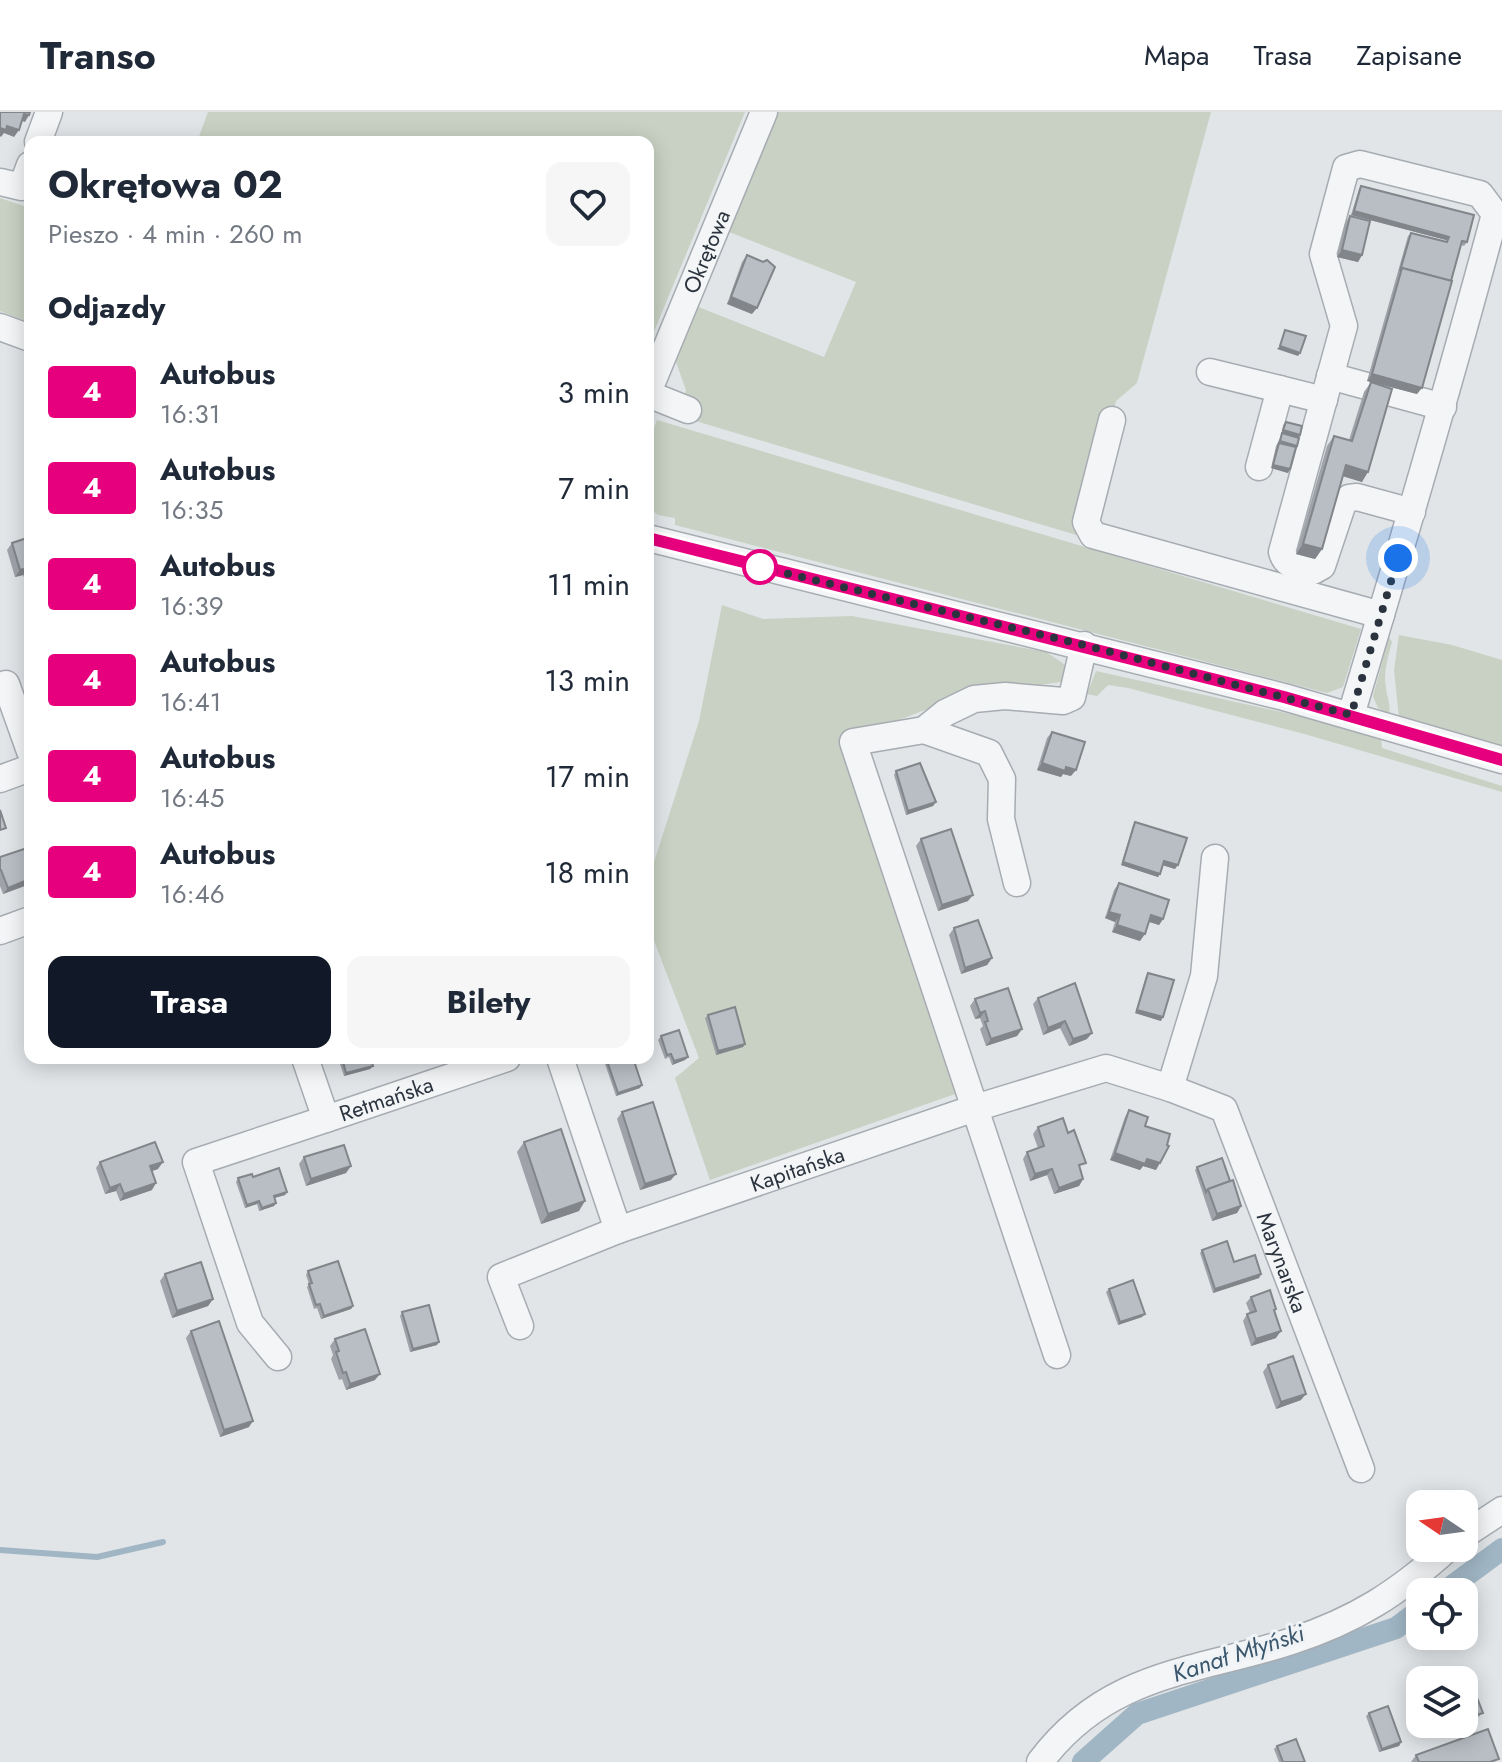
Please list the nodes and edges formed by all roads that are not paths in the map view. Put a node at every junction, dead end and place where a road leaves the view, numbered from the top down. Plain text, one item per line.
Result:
1 (49, 112) edge
2 (764, 112) edge
3 (40, 136) edge
4 (0, 327) edge
5 (24, 336) edge
6 (1210, 372) dead end
7 (654, 378) edge
8 (1327, 388) junction
9 (1280, 389) junction
10 (654, 396) edge
11 (1443, 407) junction
12 (688, 410) dead end
13 (1112, 420) dead end
14 (1259, 467) dead end
15 (1412, 512) junction
16 (654, 540) edge
17 (1381, 615) junction
18 (1084, 645) junction
19 (6, 684) dead end
20 (1351, 715) junction
21 (924, 730) junction
22 (24, 734) edge
23 (1502, 760) edge
24 (24, 770) edge
25 (0, 779) edge
26 (1215, 858) dead end
27 (1017, 883) dead end
28 (24, 922) edge
29 (0, 931) edge
30 (307, 1064) edge
31 (489, 1064) edge
32 (562, 1064) edge
33 (1170, 1088) junction
34 (975, 1108) junction
35 (326, 1119) junction
36 (618, 1230) junction
37 (520, 1326) dead end
38 (1057, 1355) dead end
39 (278, 1357) dead end
40 (1361, 1469) dead end
41 (1502, 1510) edge
42 (1478, 1526) edge
43 (1432, 1562) edge
44 (1040, 1762) edge

1 - 3 street
2 - 7 street, Okrętowa
4 - 5 street
6 - 9 street
8 - 9 street
8 - 11 street
8 - 11 street
8 - 15 street
9 - 14 street
10 - 12 street
11 - 15 street
13 - 17 street
15 - 17 street
16 - 18 street
17 - 20 street
18 - 20 street
18 - 21 street
19 - 22 street
20 - 23 street
21 - 27 street
21 - 34 street
24 - 25 street
26 - 33 street
28 - 29 street
30 - 35 street, Retmańska
31 - 35 street, Retmańska
32 - 36 street
33 - 34 street, Marynarska
33 - 40 street, Marynarska
34 - 36 street, Kapitańska
34 - 38 street
35 - 39 street
36 - 37 street, Kapitańska
41 - 42 street
43 - 44 street

